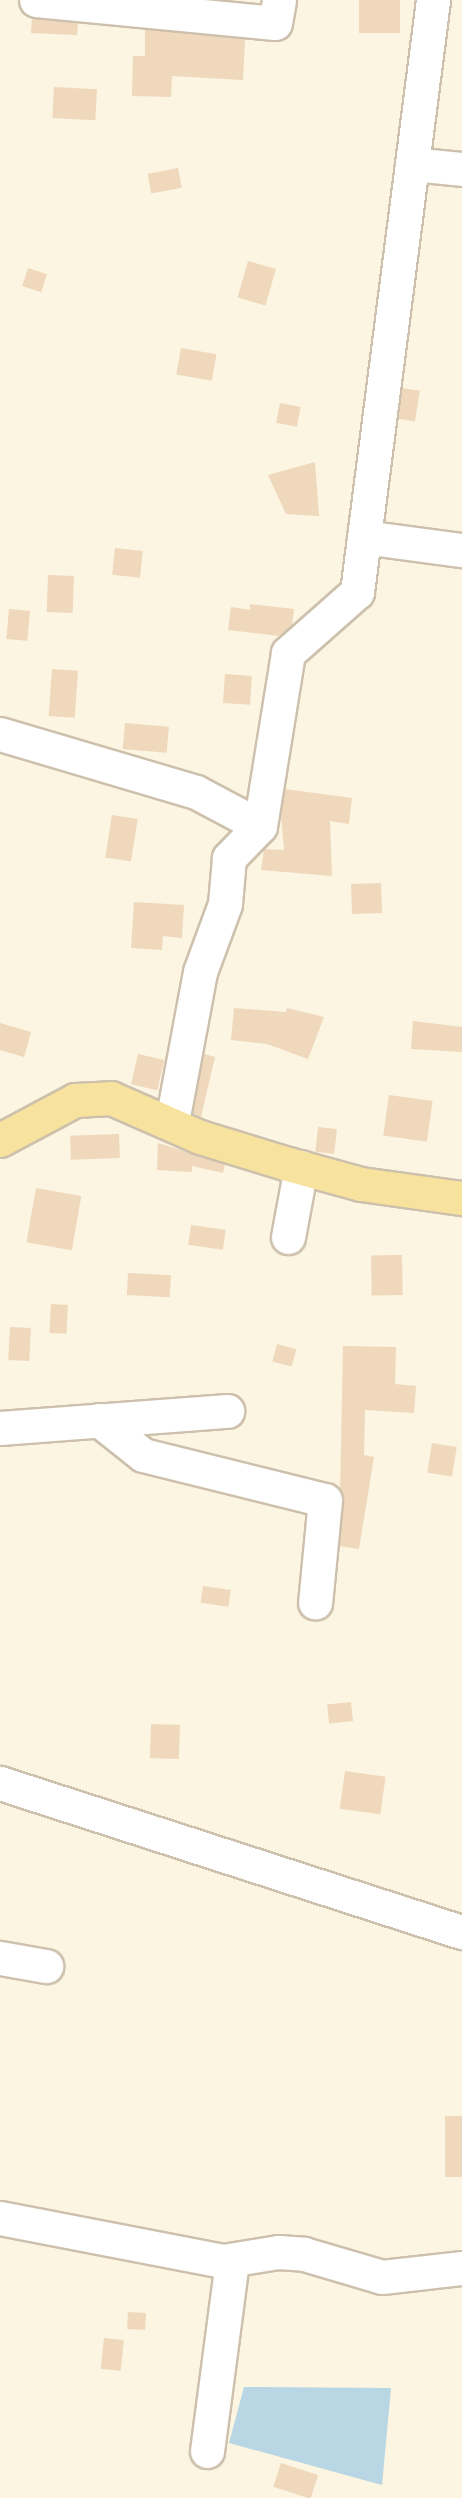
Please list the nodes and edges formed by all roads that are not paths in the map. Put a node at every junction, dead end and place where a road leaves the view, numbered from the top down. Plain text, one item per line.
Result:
1 (36, 0) edge
2 (279, 0) edge
3 (434, 0) edge
4 (412, 164) junction
5 (462, 169) edge
6 (364, 537) junction
7 (462, 550) edge
8 (0, 734) edge
9 (260, 825) junction
10 (172, 1121) junction
11 (0, 1140) edge
12 (300, 1167) junction
13 (462, 1198) edge
14 (288, 1237) dead end
15 (227, 1411) dead end
16 (99, 1420) junction
17 (0, 1428) edge
18 (315, 1603) dead end
19 (0, 1783) edge
20 (462, 1932) edge
21 (0, 1958) edge
22 (46, 1966) dead end
23 (0, 2218) edge
24 (232, 2260) junction
25 (462, 2268) edge
26 (207, 2451) dead end

1 - 2 street
3 - 4 street
4 - 5 street
4 - 6 street
6 - 7 street
6 - 9 street
8 - 9 street
9 - 10 street
10 - 11 main road
10 - 12 main road
12 - 13 main road
12 - 14 street
15 - 16 street
16 - 17 street
16 - 18 street
19 - 20 street
21 - 22 street
23 - 24 street
24 - 25 street
24 - 26 street

